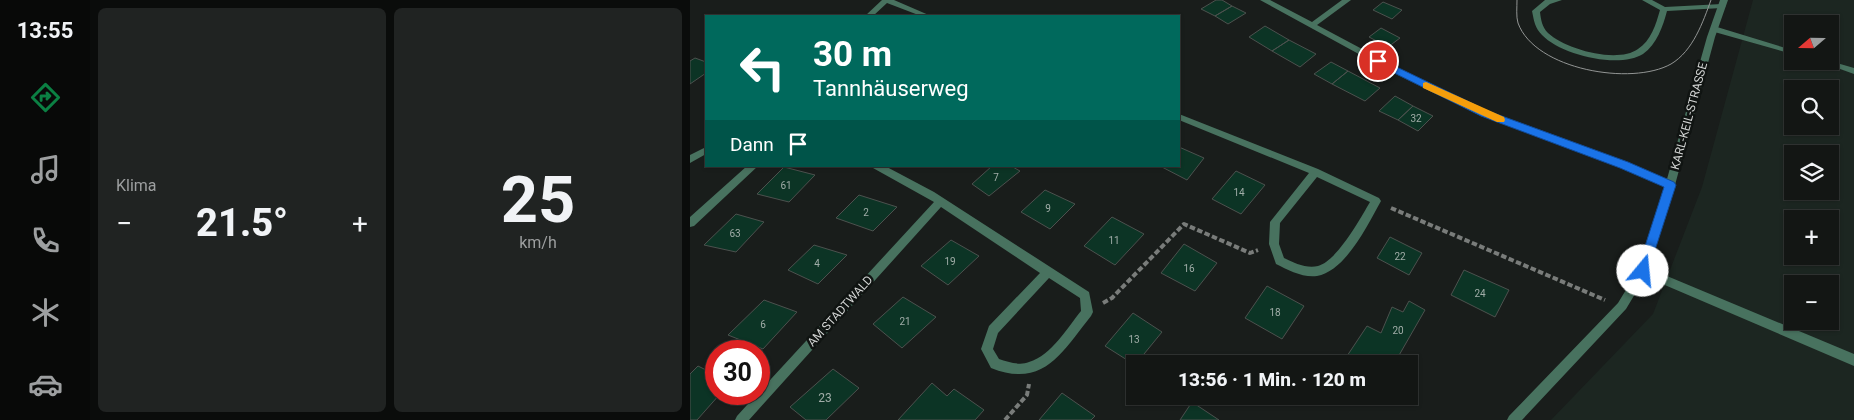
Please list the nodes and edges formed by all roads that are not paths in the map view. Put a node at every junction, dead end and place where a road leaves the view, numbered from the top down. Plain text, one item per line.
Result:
1 (887, 0) edge
2 (1264, 0) edge
3 (1347, 0) edge
4 (1558, 0) edge
5 (1646, 0) edge
6 (1723, 3) edge
7 (1664, 9) junction
8 (871, 15) edge
9 (925, 15) edge
10 (1313, 25) junction
11 (1714, 29) junction
12 (1784, 50) edge
13 (1839, 66) edge
14 (1854, 71) edge
15 (1180, 117) edge
16 (705, 151) edge
17 (690, 160) edge
18 (752, 167) edge
19 (878, 167) edge
20 (1315, 172) junction
21 (1670, 185) junction
22 (940, 202) junction
23 (690, 223) edge
24 (1643, 271) junction
25 (1047, 273) junction
26 (1854, 360) edge
27 (741, 420) edge
28 (1513, 420) edge

1 - 8 street
1 - 9 street
2 - 10 street
3 - 10 street
4 - 7 street
5 - 7 street
6 - 7 street
6 - 11 street, KARL-KEIL-STRASSE
10 - 21 street
11 - 12 street
11 - 21 street, KARL-KEIL-STRASSE
13 - 14 street
15 - 20 street
16 - 17 street
18 - 23 street
19 - 22 street
20 - 20 street
21 - 24 street, KARL-KEIL-STRASSE
22 - 25 street
22 - 27 street, AM STADTWALD
24 - 26 street
24 - 28 street, KARL-KEIL-STRASSE
25 - 25 street

